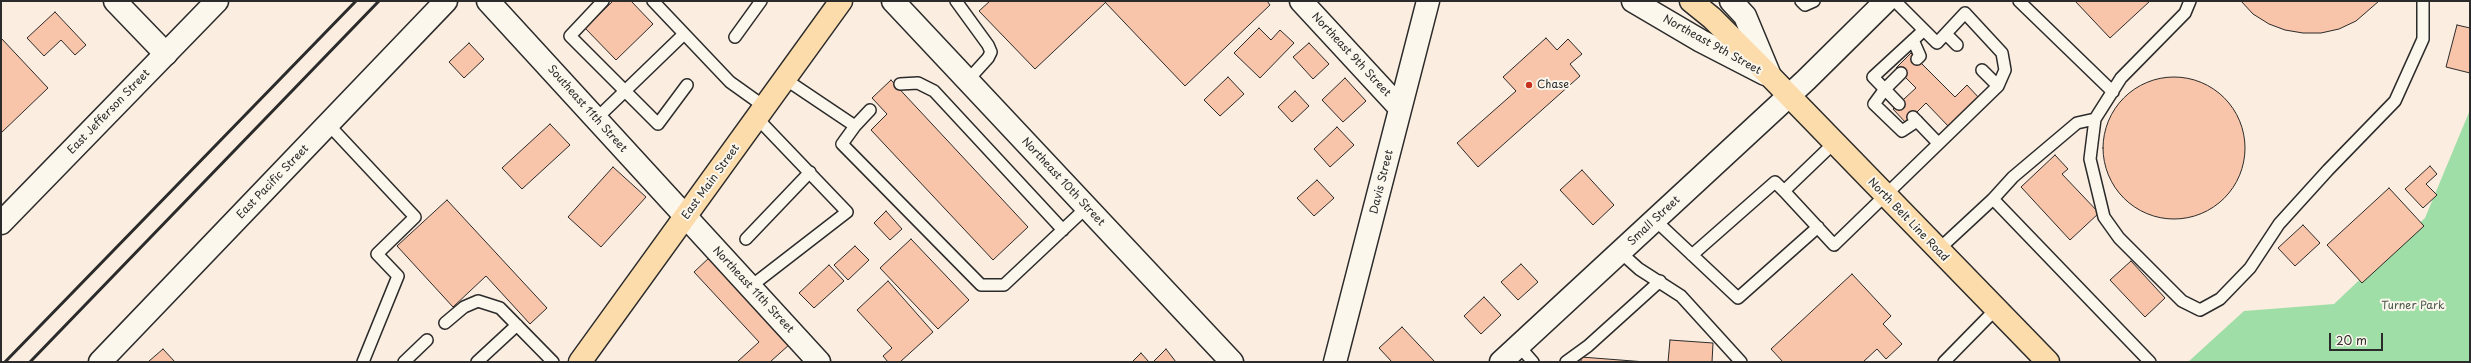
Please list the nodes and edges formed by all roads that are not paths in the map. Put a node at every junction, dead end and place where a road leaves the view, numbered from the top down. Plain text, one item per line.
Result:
1 (115, 1) edge
2 (217, 1) edge
3 (446, 1) edge
4 (488, 1) edge
5 (604, 1) edge
6 (653, 1) edge
7 (761, 1) edge
8 (841, 1) edge
9 (893, 1) edge
10 (956, 1) edge
11 (1301, 1) edge
12 (1428, 1) edge
13 (1633, 1) edge
14 (1691, 1) edge
15 (1731, 1) edge
16 (1801, 1) edge
17 (1814, 1) edge
18 (1886, 1) edge
19 (1895, 1) edge
20 (2019, 1) edge
21 (2190, 1) edge
22 (2423, 1) edge
23 (1924, 30) junction
24 (684, 34) junction
25 (1946, 34) junction
26 (735, 37) dead end
27 (1913, 40) junction
28 (1957, 45) dead end
29 (166, 54) junction
30 (1917, 59) dead end
31 (1982, 70) dead end
32 (1901, 73) dead end
33 (1770, 76) junction
34 (785, 79) junction
35 (968, 80) junction
36 (900, 84) dead end
37 (687, 86) dead end
38 (1998, 86) junction
39 (1885, 89) junction
40 (626, 92) junction
41 (2113, 92) junction
42 (1788, 97) junction
43 (1899, 104) dead end
44 (1400, 108) junction
45 (870, 110) dead end
46 (761, 113) junction
47 (2095, 119) junction
48 (596, 120) junction
49 (328, 124) junction
50 (855, 126) junction
51 (1834, 143) junction
52 (1938, 143) junction
53 (810, 172) junction
54 (1784, 191) junction
55 (1885, 196) junction
56 (1992, 199) junction
57 (1087, 207) junction
58 (685, 218) junction
59 (1655, 220) junction
60 (1, 223) edge
61 (1818, 227) junction
62 (1063, 230) junction
63 (746, 238) dead end
64 (1938, 250) junction
65 (1620, 252) junction
66 (1692, 255) junction
67 (1660, 281) junction
68 (750, 287) junction
69 (1996, 309) junction
70 (445, 323) dead end
71 (517, 325) junction
72 (427, 340) dead end
73 (1519, 346) junction
74 (100, 362) edge
75 (363, 362) edge
76 (404, 362) edge
77 (477, 362) edge
78 (553, 362) edge
79 (580, 362) edge
80 (819, 362) edge
81 (1232, 362) edge
82 (1335, 362) edge
83 (1501, 362) edge
84 (1534, 362) edge
85 (1566, 362) edge
86 (1741, 362) edge
87 (1944, 362) edge
88 (2048, 362) edge
89 (2150, 362) edge

1 - 29 street
2 - 29 street, East Jefferson Street
3 - 49 street, East Pacific Street
4 - 48 street, Southeast 11th Street
5 - 40 lane
6 - 24 lane
7 - 26 lane
8 - 34 main road, East Main Street
9 - 35 street, Northeast 10th Street
10 - 35 lane
11 - 44 street, Northeast 9th Street
12 - 44 street, Davis Street
13 - 33 street, Northeast 9th Street
14 - 33 main road, North Belt Line Road
15 - 33 street, North Belt Line Road
16 - 17 lane
18 - 42 street, Small Street
19 - 23 lane
20 - 41 lane
21 - 41 lane
22 - 47 lane
23 - 25 lane
23 - 27 lane
24 - 40 lane
24 - 46 lane
25 - 28 lane
25 - 38 lane
27 - 30 lane
27 - 39 lane
29 - 60 street, East Jefferson Street
31 - 38 lane
32 - 39 lane
33 - 42 main road, North Belt Line Road
34 - 46 main road, East Main Street
34 - 50 lane
35 - 57 street, Northeast 10th Street
36 - 62 lane
37 - 40 lane
38 - 52 lane
39 - 43 lane
39 - 52 lane
40 - 48 lane
41 - 47 lane
42 - 51 main road, North Belt Line Road
42 - 59 street, Small Street
44 - 82 street, Davis Street
45 - 50 lane
46 - 53 lane
46 - 58 main road, East Main Street
47 - 56 lane
48 - 58 street, Southeast 11th Street
49 - 74 street, East Pacific Street
49 - 75 lane
50 - 62 lane
51 - 54 lane
51 - 55 main road, North Belt Line Road
52 - 55 lane
53 - 63 lane
53 - 68 lane
54 - 61 lane
54 - 66 lane
55 - 61 lane
55 - 64 main road, North Belt Line Road
56 - 64 lane
56 - 89 lane
57 - 62 lane
57 - 81 street, Northeast 10th Street
58 - 68 street, Northeast 11th Street
58 - 79 main road, East Main Street
59 - 65 street, Small Street
59 - 66 lane
61 - 66 lane
64 - 69 main road, North Belt Line Road
65 - 67 lane
65 - 73 street, Small Street
67 - 85 lane
67 - 86 lane
68 - 80 street, Northeast 11th Street
69 - 87 lane
69 - 88 main road, North Belt Line Road
70 - 71 lane
71 - 77 lane
71 - 78 lane
72 - 76 lane
73 - 83 street, Small Street
73 - 84 lane

